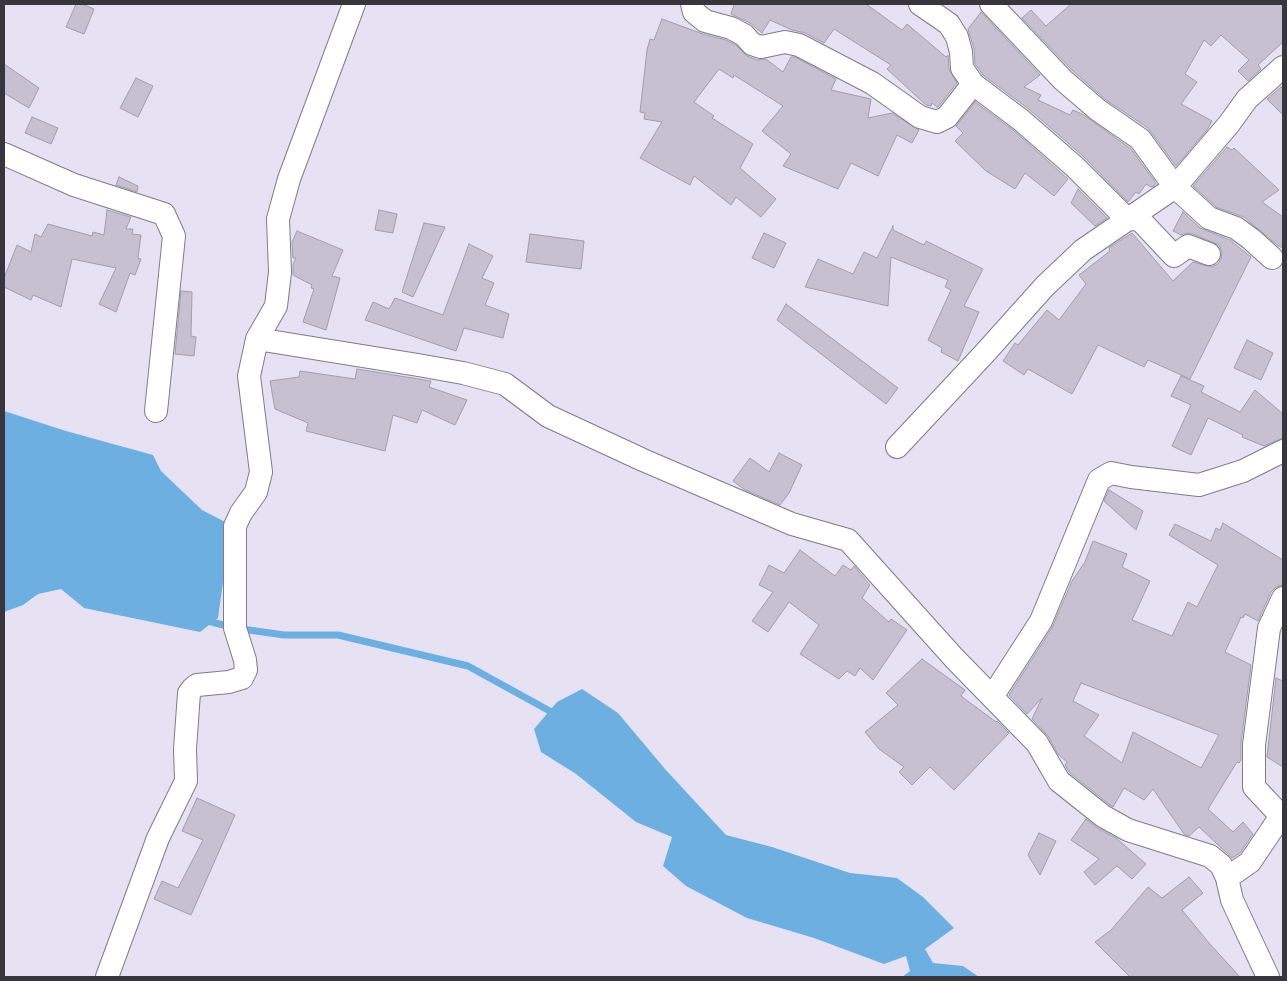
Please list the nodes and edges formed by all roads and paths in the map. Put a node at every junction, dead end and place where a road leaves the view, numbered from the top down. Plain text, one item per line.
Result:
1 (692, 4) edge
2 (920, 4) edge
3 (991, 4) edge
4 (350, 5) edge
5 (1283, 67) edge
6 (972, 84) junction
7 (4, 154) edge
8 (1174, 187) junction
9 (1126, 218) junction
10 (1209, 254) dead end
11 (1272, 258) dead end
12 (257, 339) junction
13 (156, 411) dead end
14 (897, 447) dead end
15 (1283, 451) edge
16 (1283, 598) edge
17 (992, 697) junction
18 (1282, 815) edge
19 (1227, 878) junction
20 (107, 977) edge
21 (1268, 977) edge

1 - 6 street
2 - 6 street
3 - 8 street
4 - 12 street
5 - 8 street
6 - 9 street
7 - 13 street
8 - 9 street
8 - 11 street
9 - 10 street
9 - 14 street
12 - 17 street
12 - 20 street
15 - 17 street
16 - 18 street
17 - 19 street
18 - 19 street
19 - 21 street

